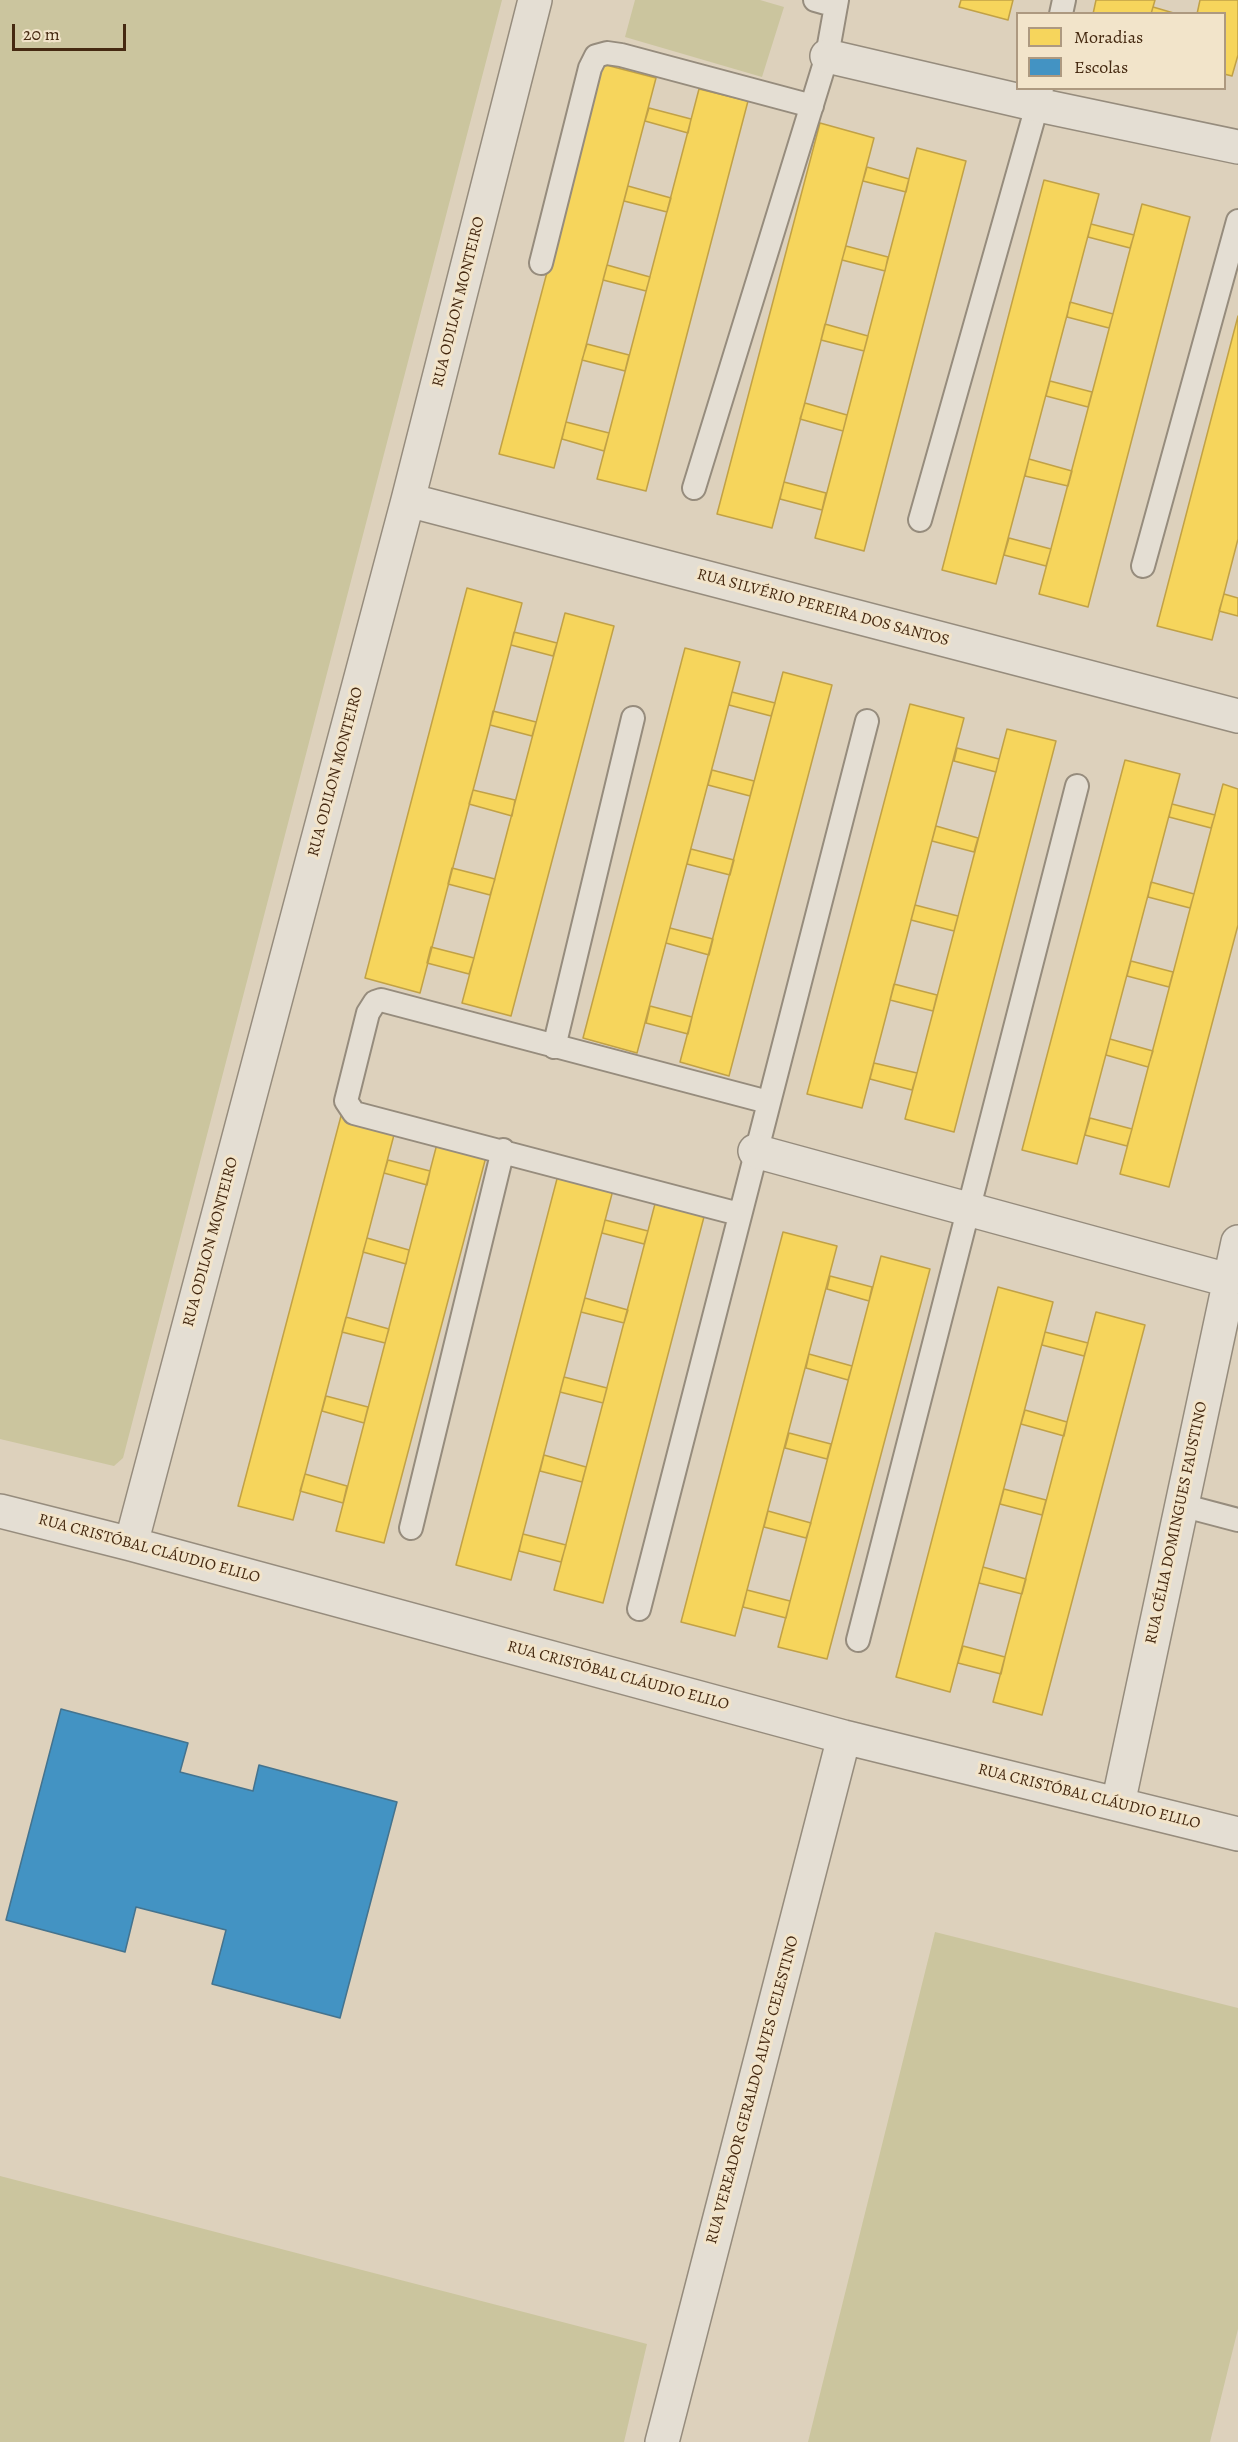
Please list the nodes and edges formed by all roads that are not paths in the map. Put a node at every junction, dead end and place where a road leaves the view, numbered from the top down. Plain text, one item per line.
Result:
1 (536, 0) edge
2 (830, 2) edge
3 (827, 56) junction
4 (1040, 97) edge
5 (812, 106) junction
6 (1238, 147) edge
7 (1238, 221) edge
8 (541, 263) dead end
9 (694, 488) dead end
10 (408, 500) junction
11 (920, 520) dead end
12 (1143, 566) dead end
13 (1238, 716) edge
14 (633, 718) dead end
15 (867, 721) dead end
16 (1077, 786) dead end
17 (554, 1047) junction
18 (768, 1102) junction
19 (503, 1150) junction
20 (755, 1151) junction
21 (969, 1210) junction
22 (740, 1214) junction
23 (1238, 1242) edge
24 (1228, 1280) junction
25 (1181, 1505) junction
26 (0, 1511) edge
27 (1238, 1520) edge
28 (411, 1528) dead end
29 (131, 1544) junction
30 (639, 1609) dead end
31 (858, 1640) dead end
32 (844, 1737) junction
33 (1118, 1804) junction
34 (1238, 1834) edge
35 (662, 2442) edge

1 - 10 street, RUA ODILON MONTEIRO
2 - 3 lane
3 - 4 street
3 - 5 lane
4 - 6 street
4 - 11 lane
5 - 8 lane
5 - 9 lane
7 - 12 lane
10 - 13 street, RUA SILVÉRIO PEREIRA DOS SANTOS
10 - 29 street, RUA ODILON MONTEIRO
14 - 17 lane
15 - 18 lane
16 - 21 lane
17 - 18 lane
17 - 19 lane
18 - 20 lane
19 - 22 lane
19 - 28 lane
20 - 21 street
20 - 22 lane
21 - 24 street
21 - 31 lane
22 - 30 lane
23 - 24 street, RUA CÉLIA DOMINGUES FAUSTINO
24 - 25 street, RUA CÉLIA DOMINGUES FAUSTINO
25 - 27 lane
25 - 33 street, RUA CÉLIA DOMINGUES FAUSTINO
26 - 29 street, RUA CRISTÓBAL CLÁUDIO ELILO
29 - 32 street, RUA CRISTÓBAL CLÁUDIO ELILO
32 - 33 street, RUA CRISTÓBAL CLÁUDIO ELILO
32 - 35 street, RUA VEREADOR GERALDO ALVES CELESTINO
33 - 34 street, RUA CRISTÓBAL CLÁUDIO ELILO

